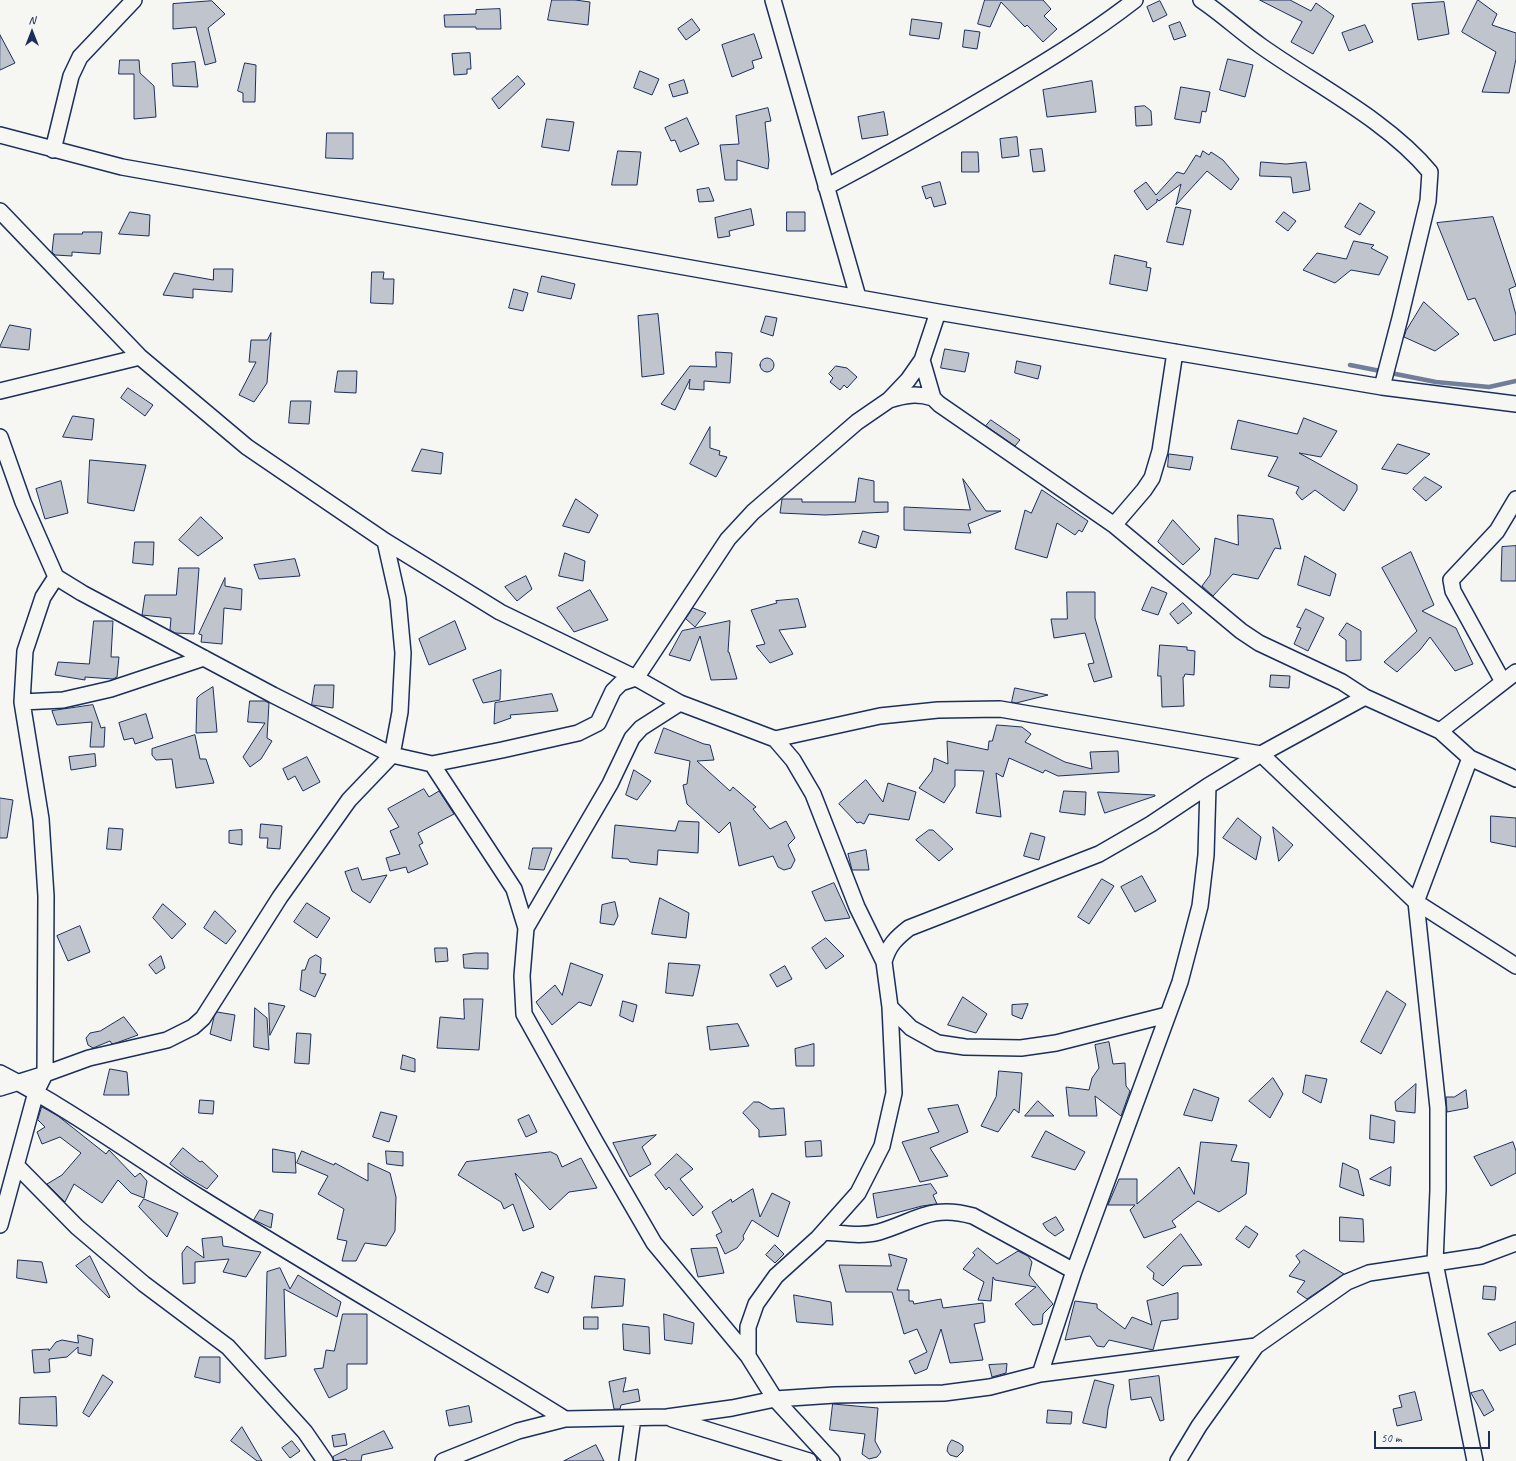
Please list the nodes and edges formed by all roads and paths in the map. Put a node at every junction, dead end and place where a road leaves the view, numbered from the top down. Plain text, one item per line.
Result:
1 (134, 0) edge
2 (1135, 0) edge
3 (1201, 0) edge
4 (772, 2) edge
5 (0, 135) edge
6 (53, 150) junction
7 (826, 187) junction
8 (0, 211) edge
9 (858, 297) junction
10 (938, 312) junction
11 (1175, 352) junction
12 (140, 357) junction
13 (922, 360) junction
14 (1382, 386) junction
15 (0, 391) edge
16 (934, 398) junction
17 (889, 400) junction
18 (1516, 404) edge
19 (0, 437) edge
20 (1516, 499) edge
21 (1114, 525) junction
22 (386, 541) junction
23 (56, 577) junction
24 (204, 658) junction
25 (1516, 672) edge
26 (636, 678) junction
27 (1503, 682) junction
28 (1365, 697) junction
29 (22, 702) junction
30 (680, 703) junction
31 (1440, 731) junction
32 (775, 739) junction
33 (1261, 754) junction
34 (392, 755) junction
35 (1470, 758) junction
36 (432, 764) junction
37 (1516, 779) edge
38 (1208, 786) junction
39 (1416, 902) junction
40 (526, 928) junction
41 (884, 962) junction
42 (1516, 966) edge
43 (890, 1007) junction
44 (1167, 1015) junction
45 (0, 1073) edge
46 (46, 1074) junction
47 (20, 1083) junction
48 (0, 1088) edge
49 (36, 1092) junction
50 (16, 1165) junction
51 (0, 1225) edge
52 (824, 1232) junction
53 (1516, 1243) edge
54 (1435, 1264) junction
55 (1074, 1271) junction
56 (1256, 1346) junction
57 (748, 1356) junction
58 (1040, 1374) junction
59 (774, 1399) junction
60 (667, 1417) junction
61 (633, 1418) junction
62 (565, 1420) junction
63 (325, 1461) edge
64 (443, 1461) edge
65 (628, 1461) edge
66 (809, 1461) edge
67 (832, 1461) edge
68 (1178, 1461) edge
69 (1476, 1461) edge

1 - 6 street
2 - 7 street
3 - 14 street
4 - 7 street
5 - 6 street
6 - 9 street
7 - 9 street
8 - 12 street
9 - 10 street
10 - 11 street
10 - 13 street
11 - 14 street
11 - 21 street
12 - 15 street
12 - 22 street
13 - 16 street
13 - 17 street
14 - 18 street
16 - 17 street
16 - 21 street
17 - 26 street
19 - 23 street
20 - 27 street
21 - 28 street
22 - 26 street
22 - 34 street
23 - 24 street
23 - 29 street
24 - 29 street
24 - 34 street
25 - 27 street
26 - 30 street
26 - 36 street
27 - 31 street
28 - 31 street
28 - 33 street
29 - 46 street
30 - 32 street
30 - 40 street
31 - 35 street
32 - 33 street
32 - 41 street
33 - 38 street
33 - 39 street
34 - 36 street
34 - 46 street
35 - 37 street
35 - 39 street
36 - 40 street
38 - 41 street
38 - 44 street
39 - 42 street
39 - 54 street
40 - 57 street
41 - 43 street
43 - 44 street
43 - 52 street
44 - 55 street
45 - 47 street
46 - 47 street
46 - 49 street
47 - 48 street
47 - 49 street
49 - 50 street
49 - 62 street
50 - 51 street
50 - 63 street
52 - 55 street
52 - 57 street
53 - 54 street
54 - 56 street
54 - 69 street
55 - 58 street
56 - 58 street
56 - 68 street
57 - 59 street
58 - 59 street
59 - 60 street
59 - 67 street
60 - 61 street
60 - 66 street
61 - 62 street
61 - 65 street
62 - 64 street

